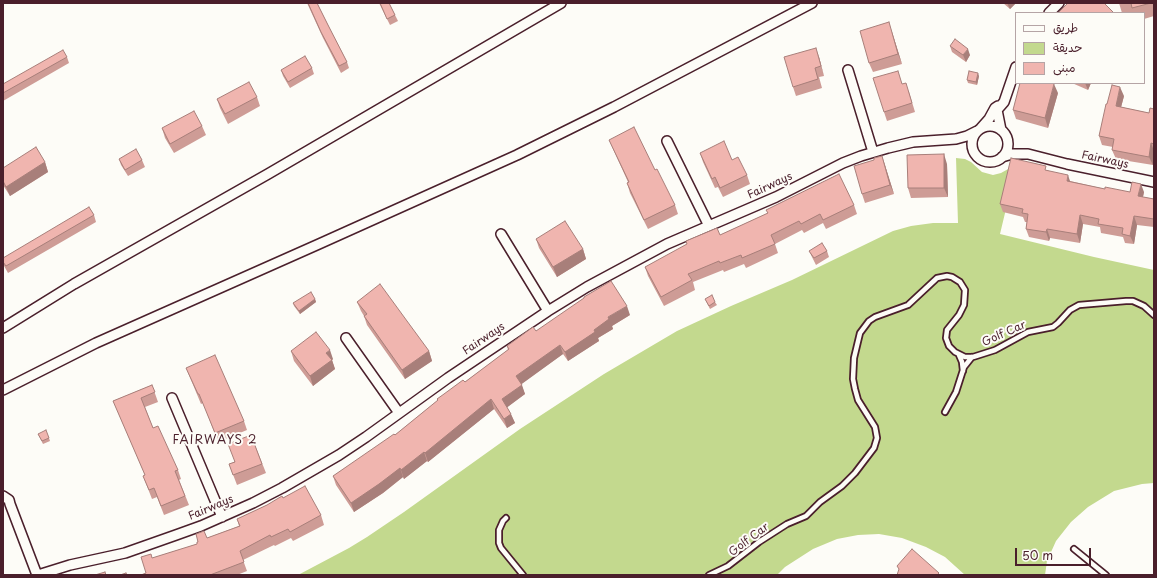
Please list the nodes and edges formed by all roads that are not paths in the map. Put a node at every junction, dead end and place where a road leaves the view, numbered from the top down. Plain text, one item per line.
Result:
1 (561, 3) edge
2 (812, 3) edge
3 (1059, 3) edge
4 (1050, 12) edge
5 (848, 70) dead end
6 (1015, 70) edge
7 (1004, 102) junction
8 (979, 130) junction
9 (1004, 134) junction
10 (951, 140) junction
11 (667, 142) dead end
12 (873, 152) junction
13 (974, 154) junction
14 (1028, 154) junction
15 (1002, 157) junction
16 (1154, 182) edge
17 (709, 226) junction
18 (501, 234) dead end
19 (548, 311) junction
20 (1154, 315) edge
21 (3, 328) edge
22 (346, 338) dead end
23 (958, 354) junction
24 (973, 356) junction
25 (963, 370) junction
26 (3, 390) edge
27 (172, 398) dead end
28 (945, 412) dead end
29 (399, 413) junction
30 (3, 496) edge
31 (222, 517) junction
32 (506, 518) dead end
33 (1074, 549) dead end
34 (38, 575) edge
35 (524, 575) edge
36 (709, 575) edge
37 (1106, 575) edge

1 - 21 street
2 - 26 street
3 - 4 street
5 - 12 street
6 - 7 street
7 - 8 street
7 - 9 street
8 - 9 street
8 - 10 street, Fairways
8 - 13 street
9 - 14 street
9 - 15 street
10 - 12 street, Fairways
10 - 13 street
11 - 17 street
12 - 17 street, Fairways
13 - 15 street
14 - 15 street
14 - 16 street, Fairways
17 - 19 street, Fairways
18 - 19 street
19 - 29 street, Fairways
20 - 24 lane, Golf Car
22 - 29 street
23 - 24 lane, Golf Car
23 - 25 lane
23 - 36 lane, Golf Car
24 - 25 lane
25 - 28 lane
27 - 31 street
29 - 31 street, Fairways
30 - 34 street
31 - 34 street, Fairways
32 - 35 lane
33 - 37 lane

